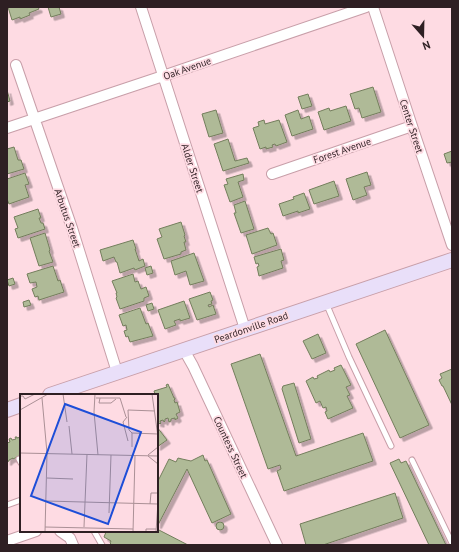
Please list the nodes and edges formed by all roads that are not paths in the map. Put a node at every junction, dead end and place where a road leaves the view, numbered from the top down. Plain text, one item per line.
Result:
1 (141, 7) edge
2 (366, 7) edge
3 (373, 7) edge
4 (16, 65) dead end
5 (163, 76) junction
6 (34, 119) junction
7 (412, 126) junction
8 (7, 128) edge
9 (272, 174) dead end
10 (452, 245) edge
11 (452, 260) edge
12 (326, 302) junction
13 (245, 329) junction
14 (184, 350) junction
15 (117, 372) junction
16 (53, 394) edge
17 (20, 405) edge
18 (7, 410) edge
19 (391, 446) dead end
20 (412, 460) dead end
21 (20, 500) edge
22 (7, 505) edge
23 (33, 532) edge
24 (61, 532) edge
25 (95, 532) edge
26 (7, 541) edge
27 (452, 543) edge
28 (73, 545) edge
29 (102, 545) edge
30 (277, 545) edge

1 - 5 street, Alder Street
2 - 5 street, Oak Avenue
3 - 7 street, Center Street
4 - 6 street, Arbutus Street
5 - 6 street, Oak Avenue
5 - 13 street, Alder Street
6 - 8 street, Oak Avenue
6 - 15 street, Arbutus Street
7 - 9 street, Forest Avenue
7 - 10 street, Center Street
11 - 12 main road, Peardonville Road
12 - 13 main road, Peardonville Road
12 - 19 lane
13 - 14 main road, Peardonville Road
14 - 15 main road, Peardonville Road
14 - 30 street, Countess Street
15 - 16 main road, Peardonville Road
17 - 18 main road
20 - 27 lane
21 - 22 lane
23 - 26 street
24 - 28 street
25 - 29 lane

